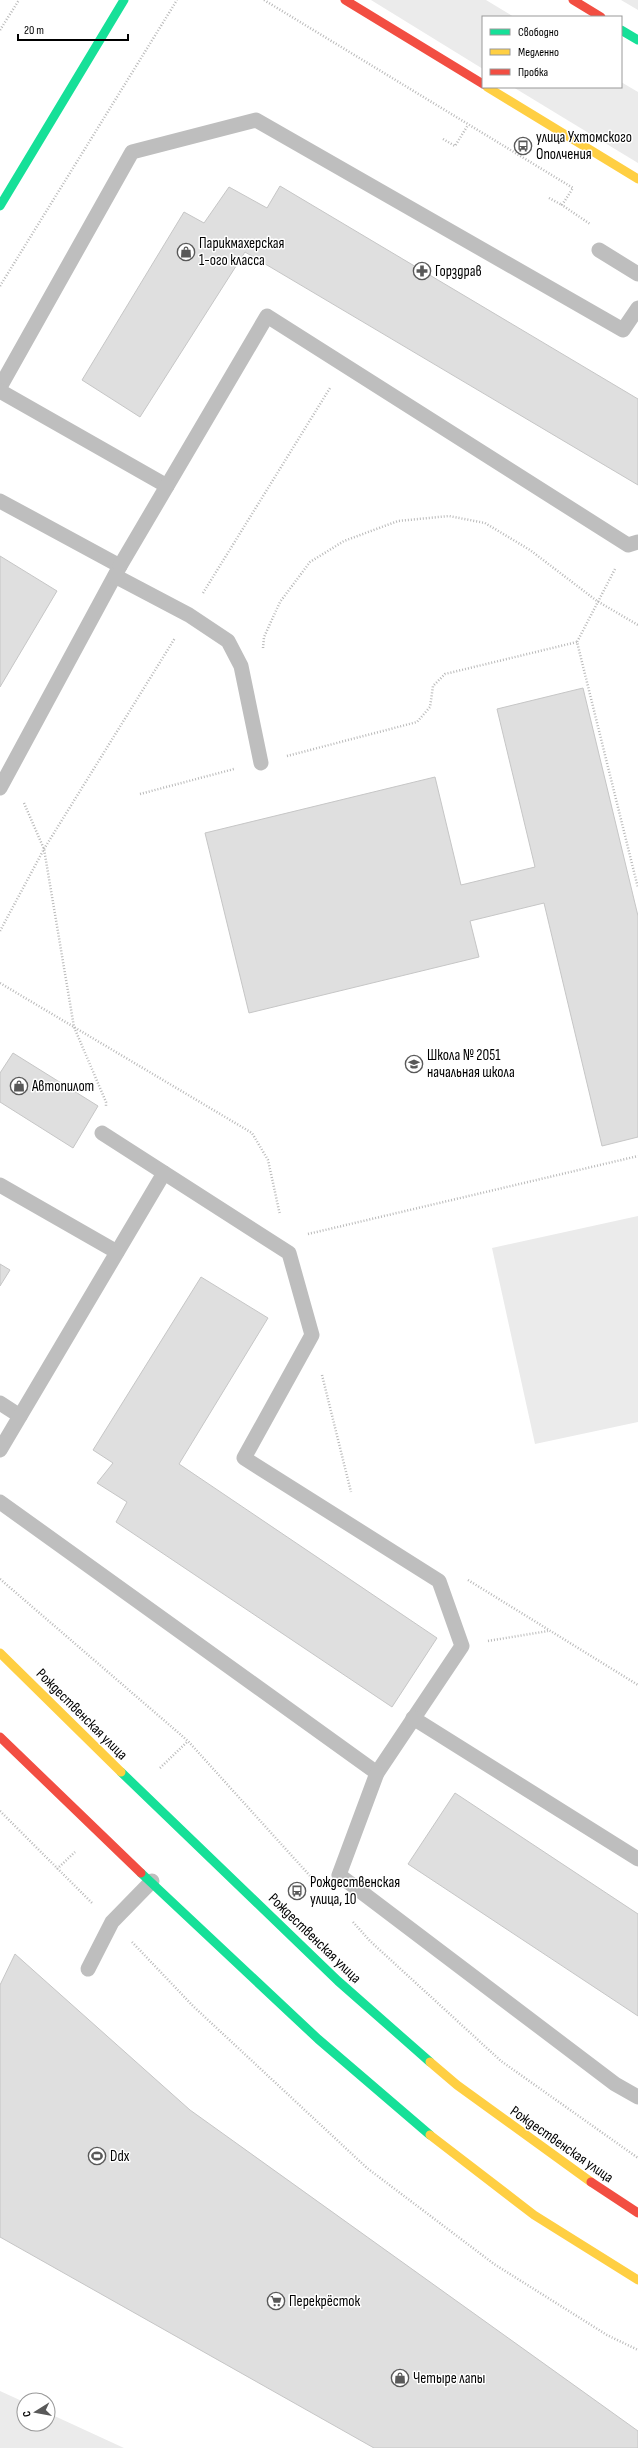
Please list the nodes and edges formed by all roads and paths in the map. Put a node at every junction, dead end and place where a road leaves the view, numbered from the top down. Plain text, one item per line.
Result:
1 (19, 0) edge
2 (124, 0) edge
3 (177, 0) edge
4 (264, 0) edge
5 (345, 0) edge
6 (573, 0) edge
7 (599, 16) edge
8 (0, 30) edge
9 (622, 31) edge
10 (638, 40) edge
11 (482, 83) edge
12 (489, 88) edge
13 (468, 125) junction
14 (443, 139) dead end
15 (638, 179) edge
16 (550, 198) dead end
17 (562, 205) junction
18 (0, 206) edge
19 (594, 227) dead end
20 (599, 250) dead end
21 (638, 274) edge
22 (0, 286) edge
23 (638, 308) edge
24 (344, 365) junction
25 (0, 387) edge
26 (0, 391) edge
27 (167, 486) junction
28 (0, 501) edge
29 (633, 543) edge
30 (118, 571) junction
31 (597, 601) junction
32 (188, 616) junction
33 (638, 625) edge
34 (577, 642) junction
35 (263, 651) dead end
36 (261, 762) junction
37 (9, 771) junction
38 (0, 788) edge
39 (140, 794) dead end
40 (44, 849) junction
41 (638, 888) edge
42 (0, 931) edge
43 (0, 983) edge
44 (74, 1027) junction
45 (102, 1132) joint
46 (638, 1156) edge
47 (164, 1173) junction
48 (0, 1185) edge
49 (287, 1246) junction
50 (117, 1252) junction
51 (312, 1335) junction
52 (0, 1403) edge
53 (20, 1416) junction
54 (0, 1450) edge
55 (0, 1502) edge
56 (360, 1532) junction
57 (439, 1581) junction
58 (549, 1630) junction
59 (462, 1646) junction
60 (0, 1653) edge
61 (638, 1686) edge
62 (414, 1718) junction
63 (0, 1737) edge
64 (377, 1773) junction
65 (0, 1811) edge
66 (638, 1859) edge
67 (152, 1881) junction
68 (112, 1922) junction
69 (88, 1969) dead end
70 (638, 2097) edge
71 (638, 2213) edge
72 (638, 2280) edge
73 (638, 2350) edge

1 - 8 path
2 - 18 street
3 - 22 path
4 - 13 path
5 - 11 street
6 - 7 street
9 - 10 street
12 - 15 street
13 - 14 path
13 - 17 path
16 - 17 path
17 - 19 path
20 - 21 lane
23 - 25 lane
24 - 27 lane
24 - 29 lane
24 - 32 path
26 - 27 lane
27 - 30 lane
28 - 30 lane
29 - 31 path
30 - 32 lane
30 - 37 lane
31 - 33 path
31 - 34 path
31 - 35 path
32 - 36 lane
32 - 40 path
34 - 36 path
34 - 41 path
36 - 39 path
37 - 38 lane
37 - 40 path
40 - 42 path
40 - 44 path
43 - 44 path
44 - 45 path
44 - 49 path
45 - 47 lane
46 - 49 path
47 - 49 lane
47 - 50 lane
48 - 50 lane
49 - 51 lane
50 - 53 lane
51 - 56 path
51 - 56 lane
52 - 53 lane
53 - 54 lane
55 - 64 lane
56 - 57 lane
57 - 58 path
57 - 59 lane
58 - 59 path
58 - 61 path
59 - 62 lane
60 - 71 street, Рождественская улица
62 - 64 lane
62 - 66 lane
63 - 67 street
64 - 70 lane
65 - 68 path
67 - 68 lane
67 - 72 street
68 - 69 lane
68 - 73 path

